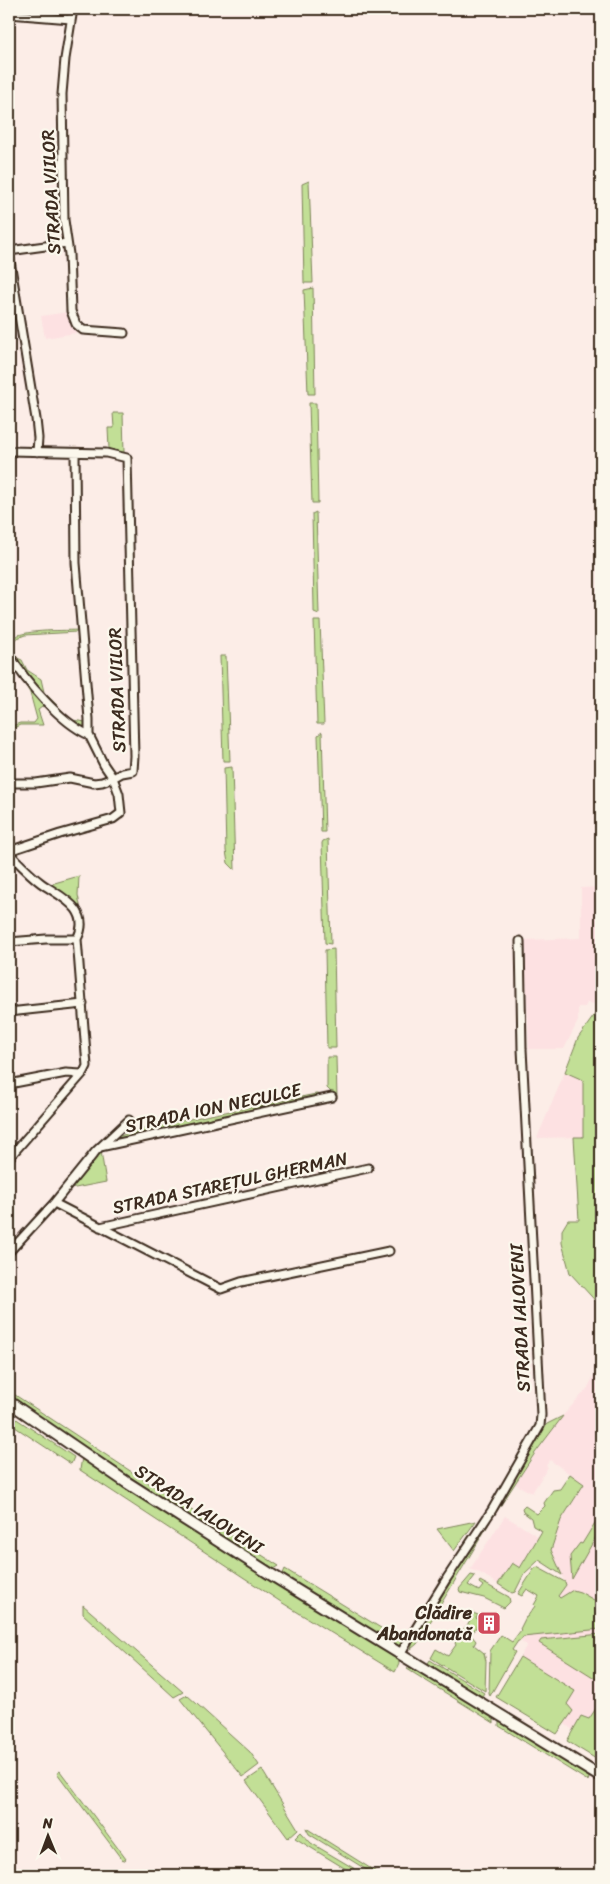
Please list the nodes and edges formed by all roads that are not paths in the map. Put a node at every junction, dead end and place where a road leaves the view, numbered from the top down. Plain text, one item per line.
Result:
1 (73, 9) edge
2 (9, 14) edge
3 (71, 19) junction
4 (67, 244) junction
5 (9, 251) edge
6 (9, 255) edge
7 (124, 333) dead end
8 (9, 451) edge
9 (37, 452) junction
10 (75, 453) junction
11 (9, 654) edge
12 (89, 735) junction
13 (113, 778) junction
14 (9, 783) edge
15 (9, 852) edge
16 (76, 939) junction
17 (520, 941) dead end
18 (9, 942) edge
19 (83, 1004) junction
20 (9, 1012) edge
21 (81, 1074) junction
22 (9, 1084) edge
23 (332, 1097) dead end
24 (129, 1120) dead end
25 (100, 1147) junction
26 (9, 1158) edge
27 (368, 1168) dead end
28 (54, 1203) junction
29 (100, 1228) junction
30 (9, 1252) edge
31 (389, 1252) dead end
32 (9, 1402) edge
33 (400, 1654) junction
34 (601, 1777) edge

1 - 3 street, STRADA VIILOR
2 - 3 street
3 - 4 street, STRADA VIILOR
4 - 5 street
4 - 7 street, STRADA VIILOR
6 - 9 street
8 - 9 street, STRADA VIILOR
9 - 10 street, STRADA VIILOR
10 - 12 street, STRADA VIILOR
10 - 13 street, STRADA VIILOR
11 - 12 street
12 - 13 street, STRADA VIILOR
13 - 14 street
13 - 15 street
15 - 16 street
16 - 18 street
16 - 19 street
17 - 33 street, STRADA IALOVENI
19 - 20 street
19 - 21 street
21 - 22 street
21 - 26 street
23 - 25 street, STRADA ION NECULCE
24 - 25 street
25 - 28 street
27 - 29 street, STRADA STAREȚUL GHERMAN
28 - 29 street
28 - 30 street
29 - 31 street
32 - 33 street, STRADA IALOVENI
33 - 34 street, STRADA IALOVENI

